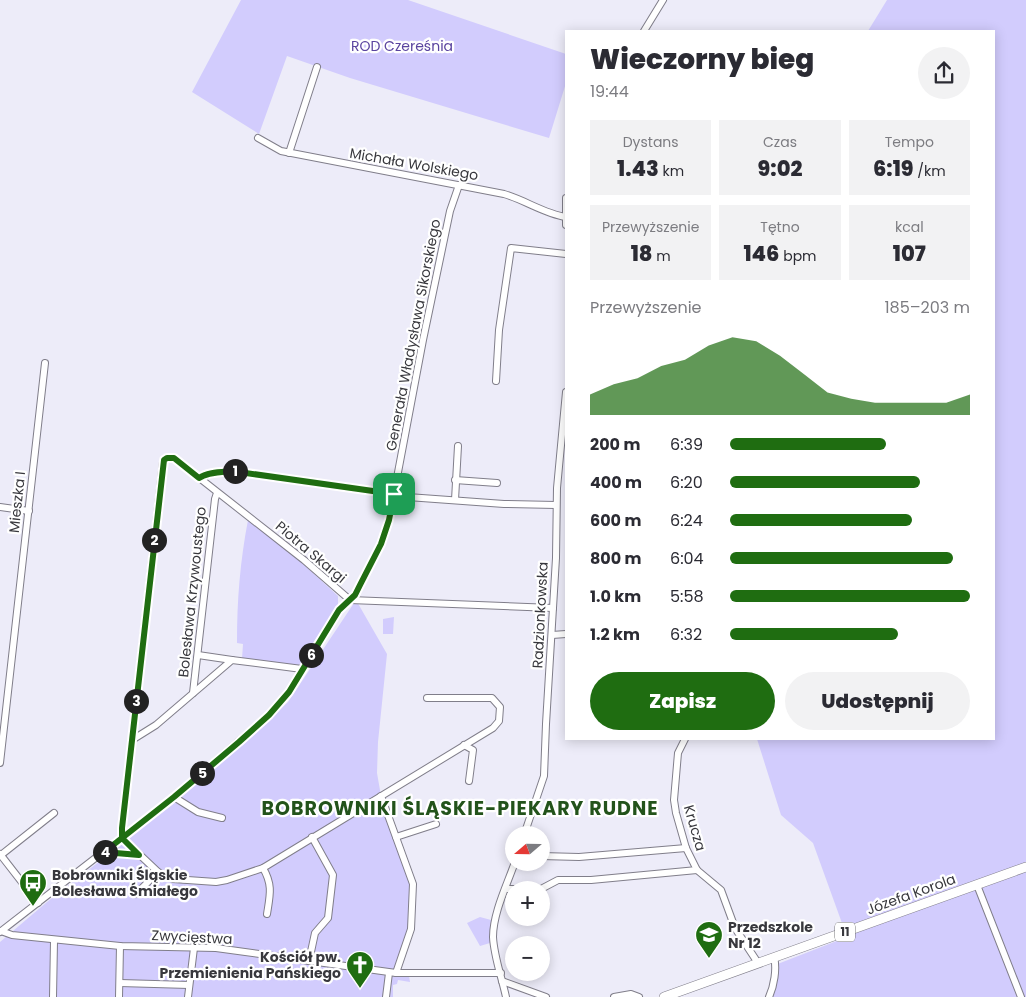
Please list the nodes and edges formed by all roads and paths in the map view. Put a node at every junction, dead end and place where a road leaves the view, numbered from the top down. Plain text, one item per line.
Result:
1 (663, 0) edge
2 (645, 30) edge
3 (317, 67) dead end
4 (258, 138) dead end
5 (289, 153) junction
6 (459, 185) junction
7 (565, 217) edge
8 (565, 254) edge
9 (45, 363) dead end
10 (496, 381) dead end
11 (565, 403) edge
12 (458, 446) dead end
13 (199, 478) junction
14 (455, 480) junction
15 (497, 483) dead end
16 (218, 493) junction
17 (394, 495) junction
18 (454, 500) junction
19 (556, 505) junction
20 (0, 507) edge
21 (29, 510) junction
22 (350, 600) junction
23 (553, 608) junction
24 (565, 634) edge
25 (552, 635) junction
26 (198, 655) junction
27 (232, 660) junction
28 (302, 668) junction
29 (193, 693) junction
30 (427, 698) dead end
31 (132, 740) junction
32 (684, 740) edge
33 (464, 745) junction
34 (0, 763) edge
35 (469, 781) dead end
36 (381, 796) junction
37 (174, 797) junction
38 (54, 813) dead end
39 (222, 818) dead end
40 (436, 824) dead end
41 (527, 826) edge
42 (312, 837) junction
43 (396, 837) junction
44 (122, 838) junction
45 (686, 848) junction
46 (104, 852) junction
47 (0, 855) edge
48 (139, 855) junction
49 (550, 856) edge
50 (1026, 867) edge
51 (263, 868) junction
52 (697, 870) junction
53 (158, 872) junction
54 (550, 884) edge
55 (977, 885) junction
56 (505, 892) edge
57 (136, 894) dead end
58 (38, 903) junction
59 (267, 914) dead end
60 (1, 932) edge
61 (54, 940) junction
62 (120, 946) junction
63 (194, 948) junction
64 (774, 957) junction
65 (309, 961) junction
66 (758, 963) junction
67 (392, 973) junction
68 (501, 973) junction
69 (502, 980) junction
70 (120, 983) junction
71 (189, 985) junction
72 (53, 997) edge
73 (119, 997) edge
74 (188, 997) edge
75 (386, 997) edge
76 (506, 997) edge
77 (546, 997) edge
78 (614, 997) edge
79 (640, 997) edge
80 (664, 997) edge
81 (769, 997) edge
82 (1021, 997) edge

1 - 2 street
3 - 5 street
4 - 5 street, Michała Wolskiego
5 - 6 street, Michała Wolskiego
6 - 7 street, Michała Wolskiego
6 - 17 street, Generała Władysława Sikorskiego
8 - 10 street
9 - 21 street, Mieszka I
11 - 19 street, Radzionkowska
12 - 14 street
13 - 16 street, Piotra Skargi
13 - 17 street
13 - 31 street, Piotra Skargi
14 - 15 street
14 - 18 street
16 - 22 street, Piotra Skargi
16 - 26 street, Bolesława Krzywoustego
17 - 18 street
17 - 22 street, Generała Władysława Sikorskiego
18 - 19 street
19 - 23 street, Radzionkowska
20 - 21 street
21 - 34 street, Mieszka I
22 - 23 street, Piotra Skargi
22 - 28 street, Generała Władysława Sikorskiego
23 - 25 street, Radzionkowska
24 - 25 street
25 - 41 street, Radzionkowska
26 - 27 street
26 - 29 street, Bolesława Krzywoustego
27 - 28 street
27 - 29 street
28 - 37 street, Generała Władysława Sikorskiego
29 - 31 street
30 - 33 street
31 - 44 street
32 - 45 street, Krucza
33 - 35 street
33 - 36 street
36 - 42 street
36 - 43 street
37 - 39 street
37 - 44 street, Generała Władysława Sikorskiego
38 - 47 street
40 - 43 street
42 - 51 street
42 - 65 street
43 - 67 street
44 - 46 street, Generała Władysława Sikorskiego
44 - 48 street
45 - 49 street
45 - 52 street, Krucza
46 - 48 street
46 - 58 street, Generała Władysława Sikorskiego
47 - 58 street
48 - 53 street
50 - 55 highway, Józefa Korola / 11
51 - 53 street
51 - 59 street
52 - 54 street
52 - 66 street, Krucza
53 - 57 street
55 - 64 highway, Józefa Korola / 11
55 - 82 street
56 - 68 street
58 - 60 street, Generała Władysława Sikorskiego
60 - 61 street, Zwycięstwa
61 - 62 street, Zwycięstwa
61 - 72 street
62 - 63 street, Zwycięstwa
62 - 70 street
63 - 65 street, Zwycięstwa
63 - 71 street
64 - 66 highway, Józefa Korola / 11
64 - 81 street
65 - 67 street, Zwycięstwa
66 - 80 highway, Józefa Korola / 11
67 - 68 street, Zwycięstwa
67 - 75 street
68 - 69 street
69 - 76 street
69 - 77 street
70 - 71 street
70 - 73 street
71 - 74 street
78 - 79 street

